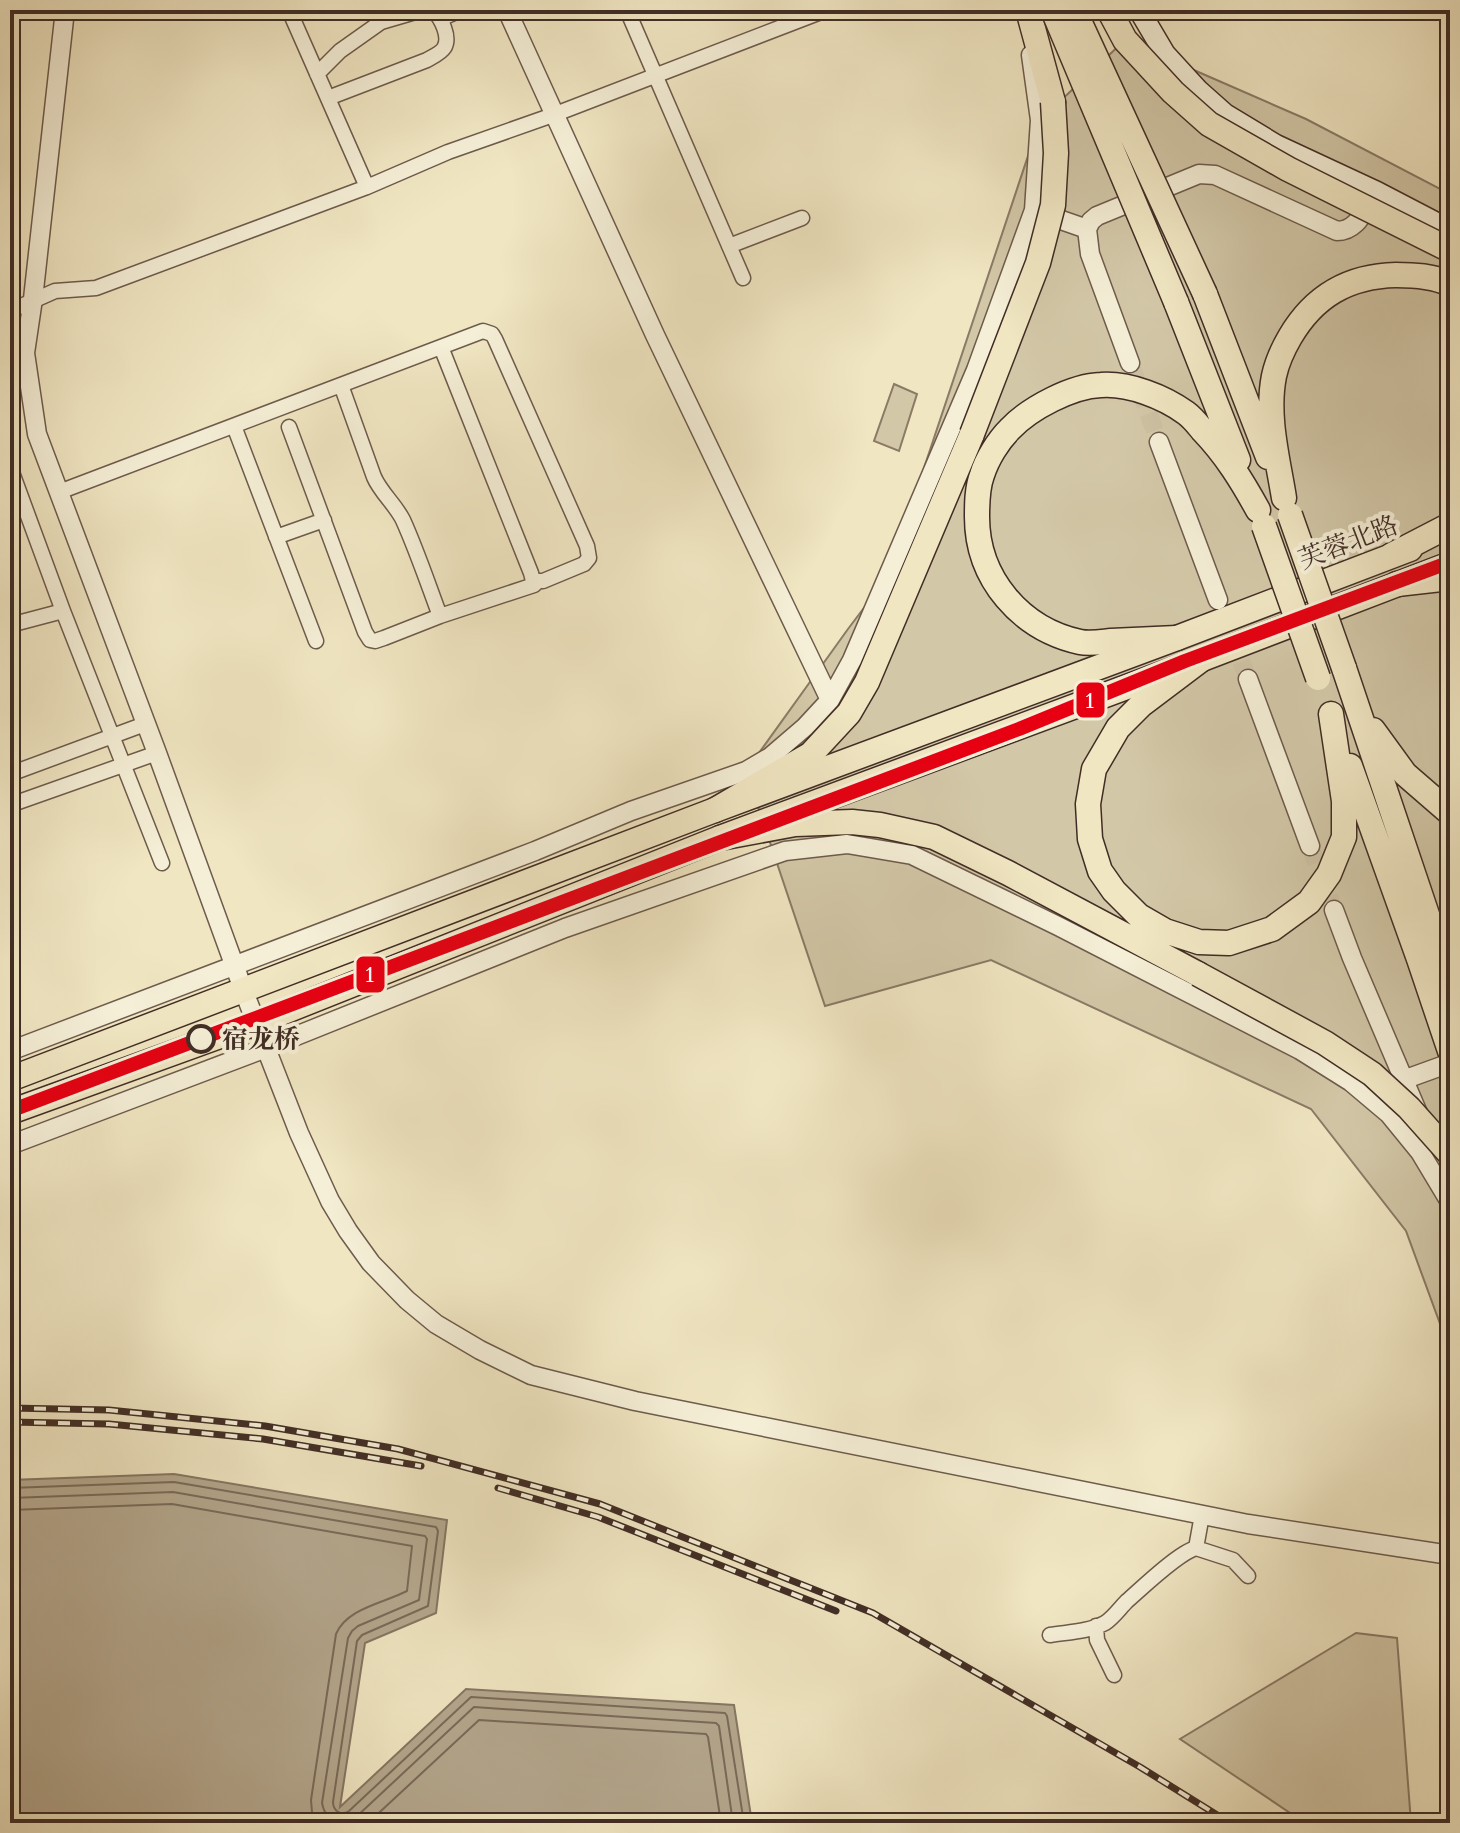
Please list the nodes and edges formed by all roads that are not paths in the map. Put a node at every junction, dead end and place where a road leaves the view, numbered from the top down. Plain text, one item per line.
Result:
1 (65, 10) edge
2 (289, 10) edge
3 (422, 10) edge
4 (461, 10) edge
5 (507, 10) edge
6 (627, 10) edge
7 (826, 10) edge
8 (1017, 10) edge
9 (1028, 10) edge
10 (1053, 10) edge
11 (1074, 10) edge
12 (1109, 10) edge
13 (1139, 10) edge
14 (436, 14) edge
15 (317, 74) junction
16 (655, 74) junction
17 (328, 98) junction
18 (553, 115) junction
19 (367, 187) junction
20 (1377, 192) junction
21 (1034, 210) junction
22 (802, 218) dead end
23 (1087, 229) junction
24 (1450, 230) edge
25 (729, 246) junction
26 (1450, 250) edge
27 (743, 278) dead end
28 (1450, 284) edge
29 (33, 299) junction
30 (10, 311) edge
31 (441, 347) junction
32 (1130, 363) tunnel mouth
33 (28, 369) junction
34 (341, 385) junction
35 (10, 394) edge
36 (234, 426) junction
37 (289, 427) dead end
38 (1159, 442) tunnel mouth
39 (10, 467) edge
40 (59, 492) junction
41 (1287, 507) junction
42 (1261, 518) junction
43 (324, 520) junction
44 (1450, 525) edge
45 (1450, 534) edge
46 (276, 537) junction
47 (1392, 555) junction
48 (1450, 564) edge
49 (1450, 578) edge
50 (1397, 584) junction
51 (534, 585) junction
52 (1218, 600) tunnel mouth
53 (63, 611) junction
54 (440, 616) junction
55 (10, 625) edge
56 (1177, 638) junction
57 (316, 641) dead end
58 (1202, 659) junction
59 (1248, 679) tunnel mouth
60 (830, 700) junction
61 (1359, 711) junction
62 (1331, 714) junction
63 (145, 724) junction
64 (113, 736) junction
65 (157, 753) junction
66 (124, 765) junction
67 (10, 774) edge
68 (10, 805) edge
69 (715, 810) junction
70 (1450, 813) edge
71 (720, 838) junction
72 (1310, 846) tunnel mouth
73 (162, 863) dead end
74 (1334, 910) tunnel mouth
75 (1429, 955) junction
76 (235, 966) junction
77 (1450, 983) edge
78 (243, 989) junction
79 (256, 1023) junction
80 (266, 1048) junction
81 (10, 1051) edge
82 (1450, 1051) edge
83 (1450, 1063) edge
84 (10, 1079) edge
85 (1403, 1080) junction
86 (10, 1112) edge
87 (10, 1145) edge
88 (1450, 1154) edge
89 (1450, 1185) edge
90 (1450, 1202) edge
91 (1202, 1515) junction
92 (1196, 1548) junction
93 (1450, 1555) edge
94 (1248, 1576) dead end
95 (1096, 1626) junction
96 (1050, 1635) dead end
97 (1114, 1675) dead end

1 - 29 street
2 - 15 street
3 - 15 street
4 - 14 street
5 - 18 street
6 - 16 street
7 - 16 street
8 - 21 street
9 - 69 main road, bridge
10 - 42 main road, bridge
11 - 41 main road, bridge
12 - 26 main road, bridge
13 - 20 main road
14 - 17 street
15 - 17 street
16 - 18 street
16 - 25 street
17 - 19 street
18 - 19 street
18 - 60 street
19 - 29 street
20 - 23 street
20 - 24 main road
21 - 23 street
21 - 60 street
22 - 25 street
23 - 32 street
25 - 27 street
28 - 41 main road
29 - 30 street
29 - 33 street
31 - 34 street
31 - 51 street
31 - 51 street
33 - 35 street
33 - 40 street
34 - 36 street
34 - 54 street
36 - 40 street
36 - 46 street
37 - 43 street
38 - 52 street
39 - 53 street
40 - 63 street
41 - 61 main road, bridge
42 - 56 main road
42 - 62 main road, bridge
43 - 46 street
43 - 54 street
44 - 47 main road
45 - 47 main road, 芙蓉北路
46 - 57 street
47 - 56 main road, 芙蓉北路
48 - 50 main road
49 - 50 main road
50 - 58 main road
51 - 54 street
53 - 55 street
53 - 64 street
56 - 69 main road, 芙蓉北路
58 - 62 main road
58 - 71 main road
59 - 72 street
60 - 76 street
61 - 70 main road
61 - 75 main road
62 - 75 main road
63 - 64 street
63 - 65 street
64 - 66 street
64 - 67 street
65 - 66 street
65 - 76 street
66 - 68 street
66 - 73 street
69 - 78 main road
71 - 79 main road
71 - 88 main road, bridge
74 - 85 street
75 - 77 main road
75 - 82 main road
76 - 78 street
76 - 81 street
78 - 79 street
78 - 84 main road
79 - 80 street
79 - 86 main road
80 - 87 street
80 - 90 street
80 - 91 street
83 - 85 street
85 - 89 street
91 - 92 street
91 - 93 street
92 - 94 street
92 - 95 street
95 - 96 street
95 - 97 street

